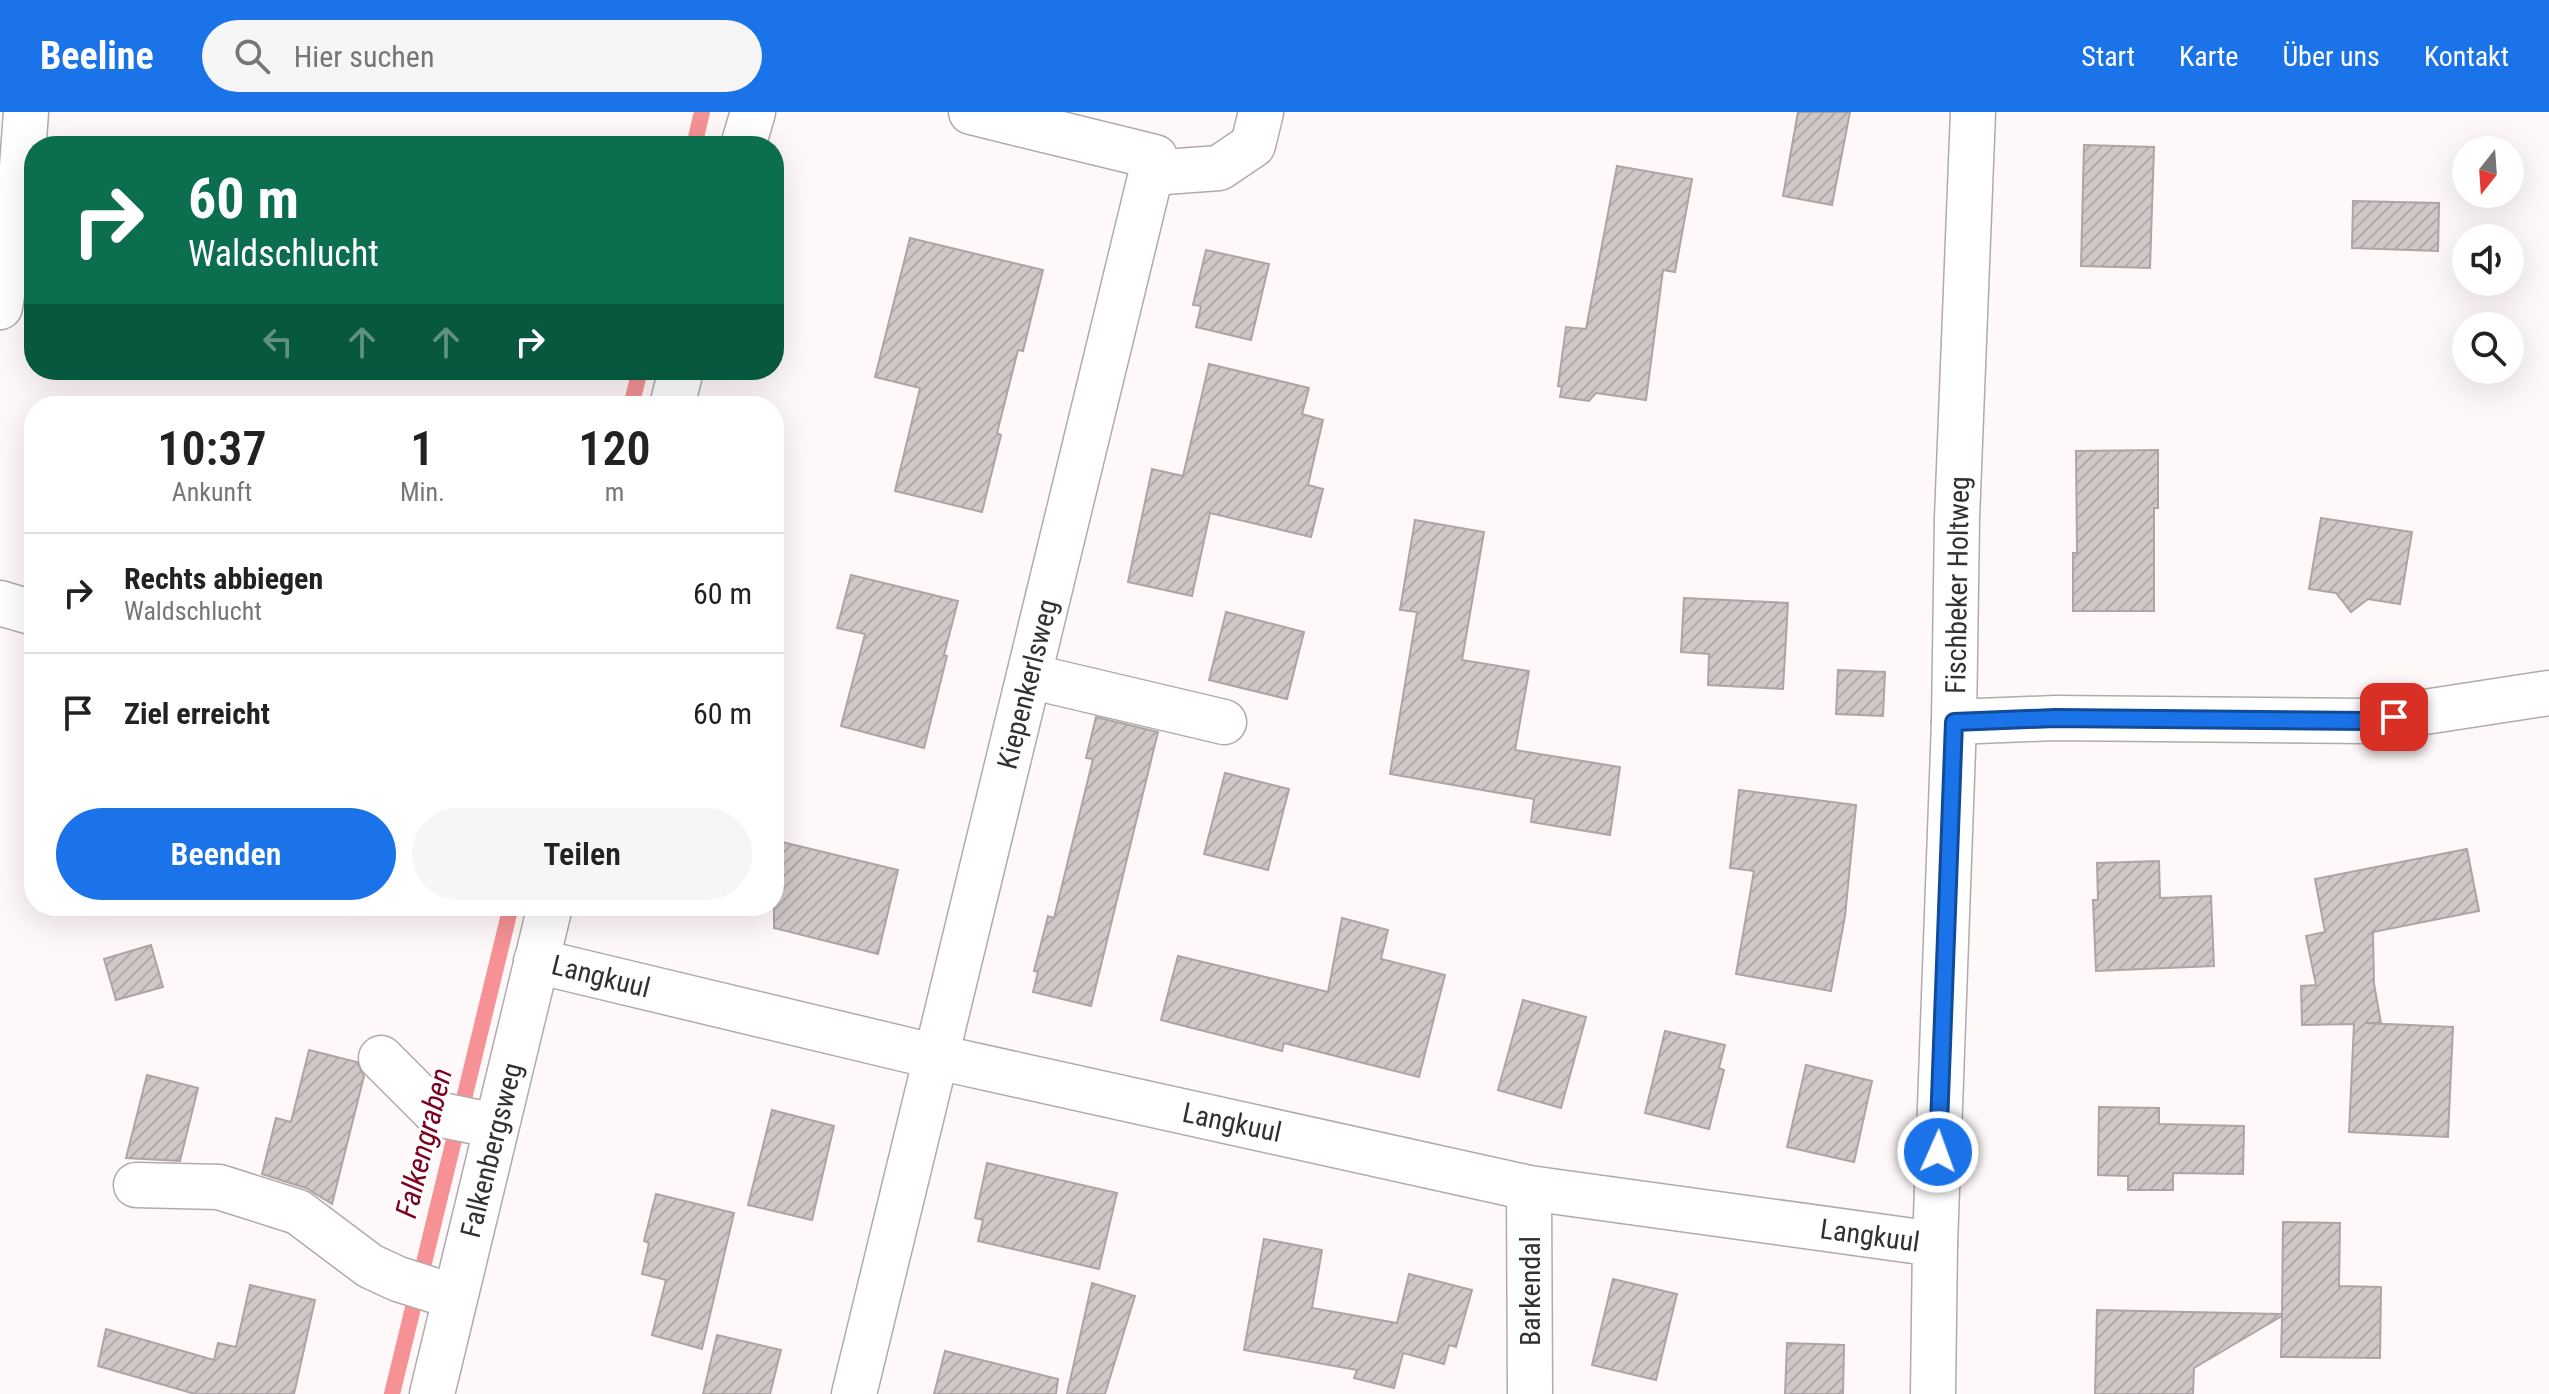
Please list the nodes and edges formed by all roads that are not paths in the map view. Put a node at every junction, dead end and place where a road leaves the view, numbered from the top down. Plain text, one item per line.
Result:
1 (26, 112) edge
2 (753, 112) edge
3 (971, 112) edge
4 (1261, 112) edge
5 (1973, 112) edge
6 (1048, 121) edge
7 (24, 136) edge
8 (746, 136) edge
9 (24, 139) edge
10 (1151, 173) junction
11 (0, 307) edge
12 (0, 603) edge
13 (24, 610) edge
14 (1029, 676) junction
15 (2549, 693) edge
16 (1224, 722) dead end
17 (1954, 722) junction
18 (547, 916) edge
19 (536, 961) junction
20 (937, 1057) junction
21 (381, 1058) dead end
22 (472, 1122) junction
23 (136, 1185) dead end
24 (1529, 1188) junction
25 (1935, 1244) junction
26 (433, 1289) junction
27 (432, 1394) edge
28 (854, 1394) edge
29 (1530, 1394) edge
30 (1933, 1394) edge

1 - 7 street
2 - 8 street
3 - 6 street
4 - 10 street
5 - 17 street, Fischbeker Holtweg
6 - 10 street
9 - 11 street
10 - 14 street, Kiepenkerlsweg
12 - 13 street
14 - 16 street
14 - 20 street, Kiepenkerlsweg
15 - 17 street
17 - 25 street, Fischbeker Holtweg
18 - 19 street, Falkenbergsweg
19 - 20 street, Langkuul
19 - 22 street, Falkenbergsweg
20 - 24 street, Langkuul
20 - 28 street, Kiepenkerlsweg
21 - 22 street
22 - 26 street, Falkenbergsweg
23 - 26 street
24 - 25 street, Langkuul
24 - 29 street, Barkendal
25 - 30 street, Fischbeker Holtweg
26 - 27 street, Falkenbergsweg

